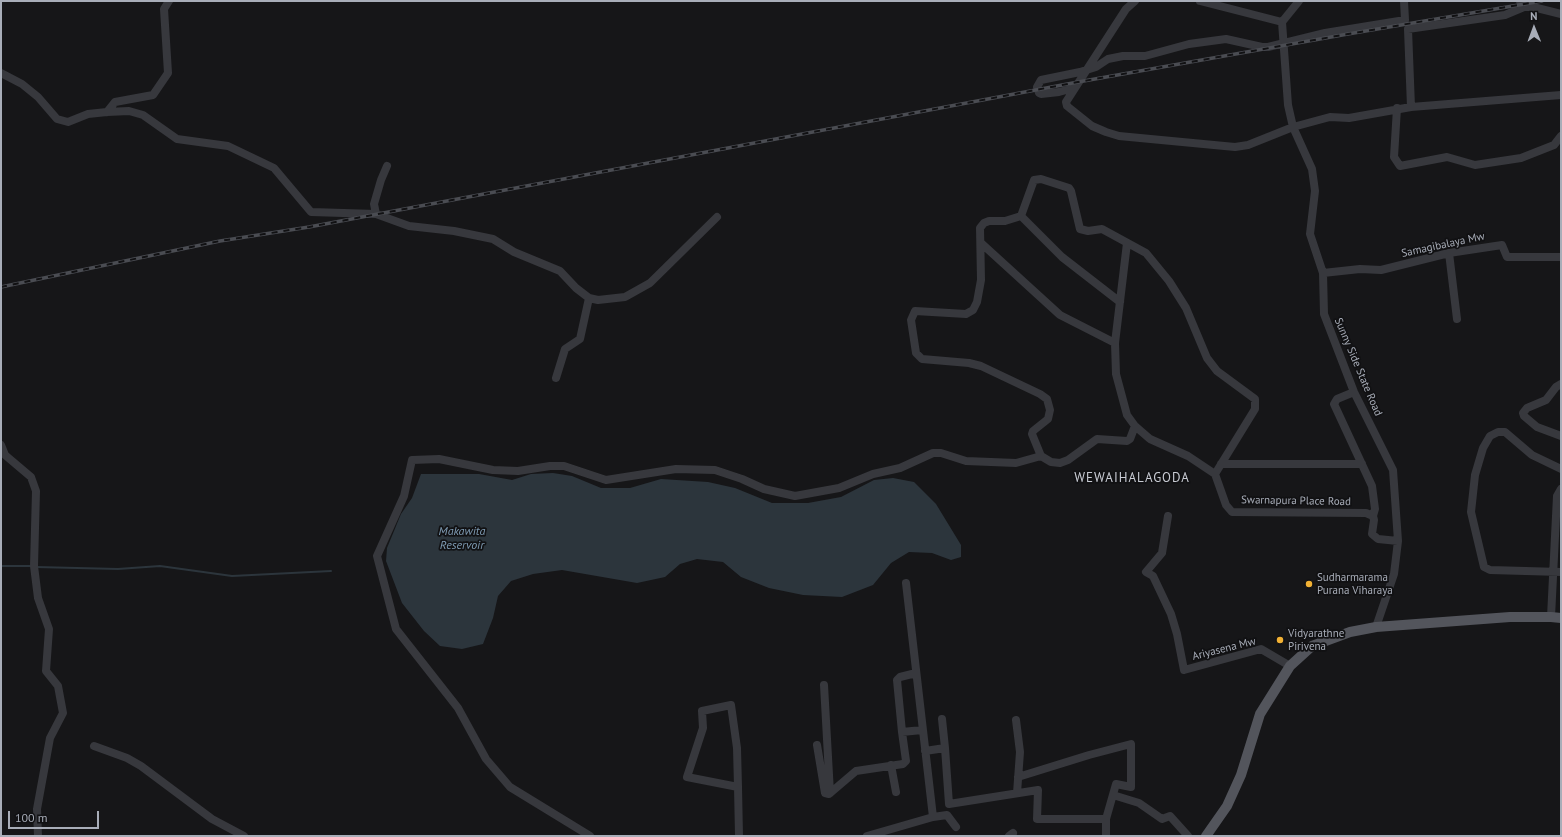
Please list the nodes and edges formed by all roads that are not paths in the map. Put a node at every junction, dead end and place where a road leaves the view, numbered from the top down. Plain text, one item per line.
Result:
1 (169, 1) edge
2 (1135, 1) edge
3 (1200, 1) edge
4 (1299, 1) edge
5 (1404, 1) edge
6 (1522, 3) edge
7 (1561, 14) edge
8 (1282, 22) junction
9 (1283, 43) junction
10 (1086, 71) junction
11 (1, 73) edge
12 (1074, 88) junction
13 (1561, 95) edge
14 (1411, 107) junction
15 (1397, 108) junction
16 (107, 112) junction
17 (1293, 127) junction
18 (1561, 136) edge
19 (387, 166) dead end
20 (376, 214) junction
21 (1021, 216) junction
22 (717, 217) dead end
23 (981, 243) junction
24 (1126, 243) junction
25 (1449, 253) junction
26 (1561, 256) edge
27 (1323, 273) junction
28 (589, 298) junction
29 (1120, 302) junction
30 (1457, 319) dead end
31 (1115, 343) junction
32 (556, 378) dead end
33 (1561, 384) edge
34 (1354, 392) junction
35 (1135, 426) junction
36 (1561, 436) edge
37 (1, 445) edge
38 (1041, 456) junction
39 (1221, 464) junction
40 (1362, 464) junction
41 (1561, 470) edge
42 (1215, 474) junction
43 (1561, 489) edge
44 (1168, 516) dead end
45 (1373, 516) junction
46 (1398, 541) junction
47 (1557, 572) edge
48 (906, 583) dead end
49 (1556, 618) edge
50 (1376, 627) junction
51 (1290, 666) junction
52 (916, 673) junction
53 (824, 686) dead end
54 (942, 719) dead end
55 (1016, 720) dead end
56 (922, 730) junction
57 (902, 732) junction
58 (817, 745) dead end
59 (94, 746) dead end
60 (945, 748) junction
61 (925, 751) junction
62 (891, 765) junction
63 (1018, 777) junction
64 (738, 787) junction
65 (830, 792) junction
66 (896, 792) dead end
67 (1017, 793) junction
68 (1113, 795) junction
69 (933, 817) junction
70 (1106, 819) junction
71 (956, 827) dead end
72 (892, 832) edge
73 (38, 836) edge
74 (244, 836) edge
75 (590, 836) edge
76 (739, 836) edge
77 (867, 836) edge
78 (1106, 836) edge
79 (1188, 836) edge
80 (1206, 836) edge

1 - 16 street
2 - 10 street
3 - 8 street
4 - 8 street
5 - 9 street
6 - 7 street
6 - 14 street
8 - 9 street, Sunny Side State Road
9 - 10 street
9 - 17 street, Sunny Side State Road
10 - 12 street
10 - 12 street
11 - 16 street
12 - 17 street
13 - 14 street
14 - 15 street
15 - 17 street
15 - 18 street
16 - 20 street
17 - 27 street, Sunny Side State Road
19 - 20 street
20 - 28 street
21 - 23 street
21 - 24 street
21 - 29 street
22 - 28 street
23 - 31 street
23 - 38 street
24 - 29 street
24 - 39 street
25 - 26 street, Samagibalaya Mw
25 - 27 street, Samagibalaya Mw
25 - 30 street
27 - 34 street, Sunny Side State Road
28 - 32 street
29 - 31 street
31 - 35 street
33 - 36 street
34 - 40 street
34 - 46 street, Sunny Side State Road
35 - 38 street
35 - 42 street
37 - 73 street
38 - 75 street
39 - 40 street
39 - 42 street
40 - 45 street
41 - 47 street
42 - 45 street, Swarnapura Place Road
43 - 47 street
44 - 51 street, Ariyasena Mw
45 - 46 street
46 - 50 street, Sunny Side State Road
47 - 49 street
48 - 52 street
49 - 50 main road
50 - 51 main road
51 - 80 main road
52 - 56 street
52 - 57 street
53 - 65 street
54 - 60 street
55 - 63 street
56 - 57 street
56 - 61 street
57 - 62 street
58 - 65 street
59 - 74 street
60 - 61 street
60 - 67 street
61 - 69 street
62 - 65 street
62 - 66 street
63 - 67 street
63 - 68 street
64 - 64 street
64 - 76 street
67 - 70 street
68 - 70 street
68 - 79 street
69 - 71 street
69 - 72 street
70 - 78 street
72 - 77 street

